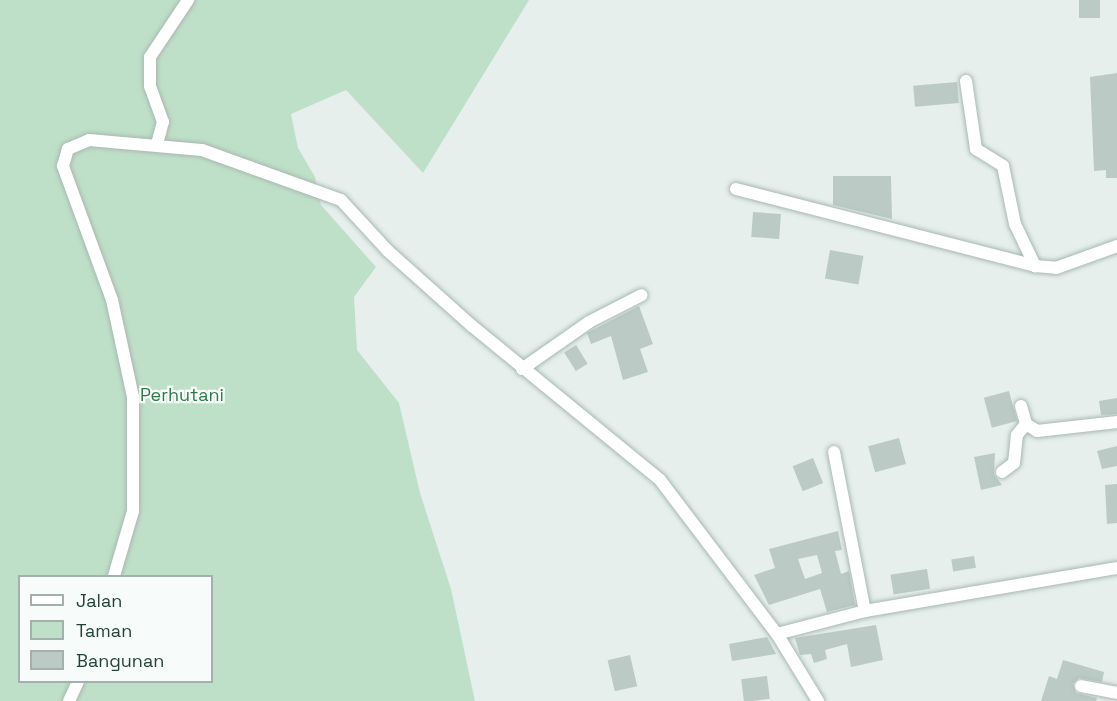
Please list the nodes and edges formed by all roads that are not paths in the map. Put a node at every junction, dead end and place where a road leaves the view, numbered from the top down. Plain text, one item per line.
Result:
1 (188, 0) edge
2 (966, 81) dead end
3 (157, 144) junction
4 (736, 189) dead end
5 (1117, 246) edge
6 (1035, 266) junction
7 (642, 295) dead end
8 (522, 369) junction
9 (1021, 406) dead end
10 (1117, 422) edge
11 (1026, 424) junction
12 (834, 452) dead end
13 (1002, 472) dead end
14 (1117, 568) edge
15 (114, 575) edge
16 (865, 611) junction
17 (777, 634) junction
18 (77, 683) edge
19 (1081, 686) dead end
20 (810, 687) junction
21 (1117, 693) edge
22 (69, 701) edge
23 (806, 701) edge
24 (818, 701) edge

1 - 3 street
2 - 6 street
3 - 8 street
3 - 15 street
4 - 6 street
5 - 6 street
7 - 8 street
8 - 17 street
9 - 11 street
10 - 11 street
11 - 13 street
12 - 16 street
14 - 16 street
16 - 17 street
17 - 20 street
18 - 22 street
19 - 21 street
20 - 23 street
20 - 24 street

